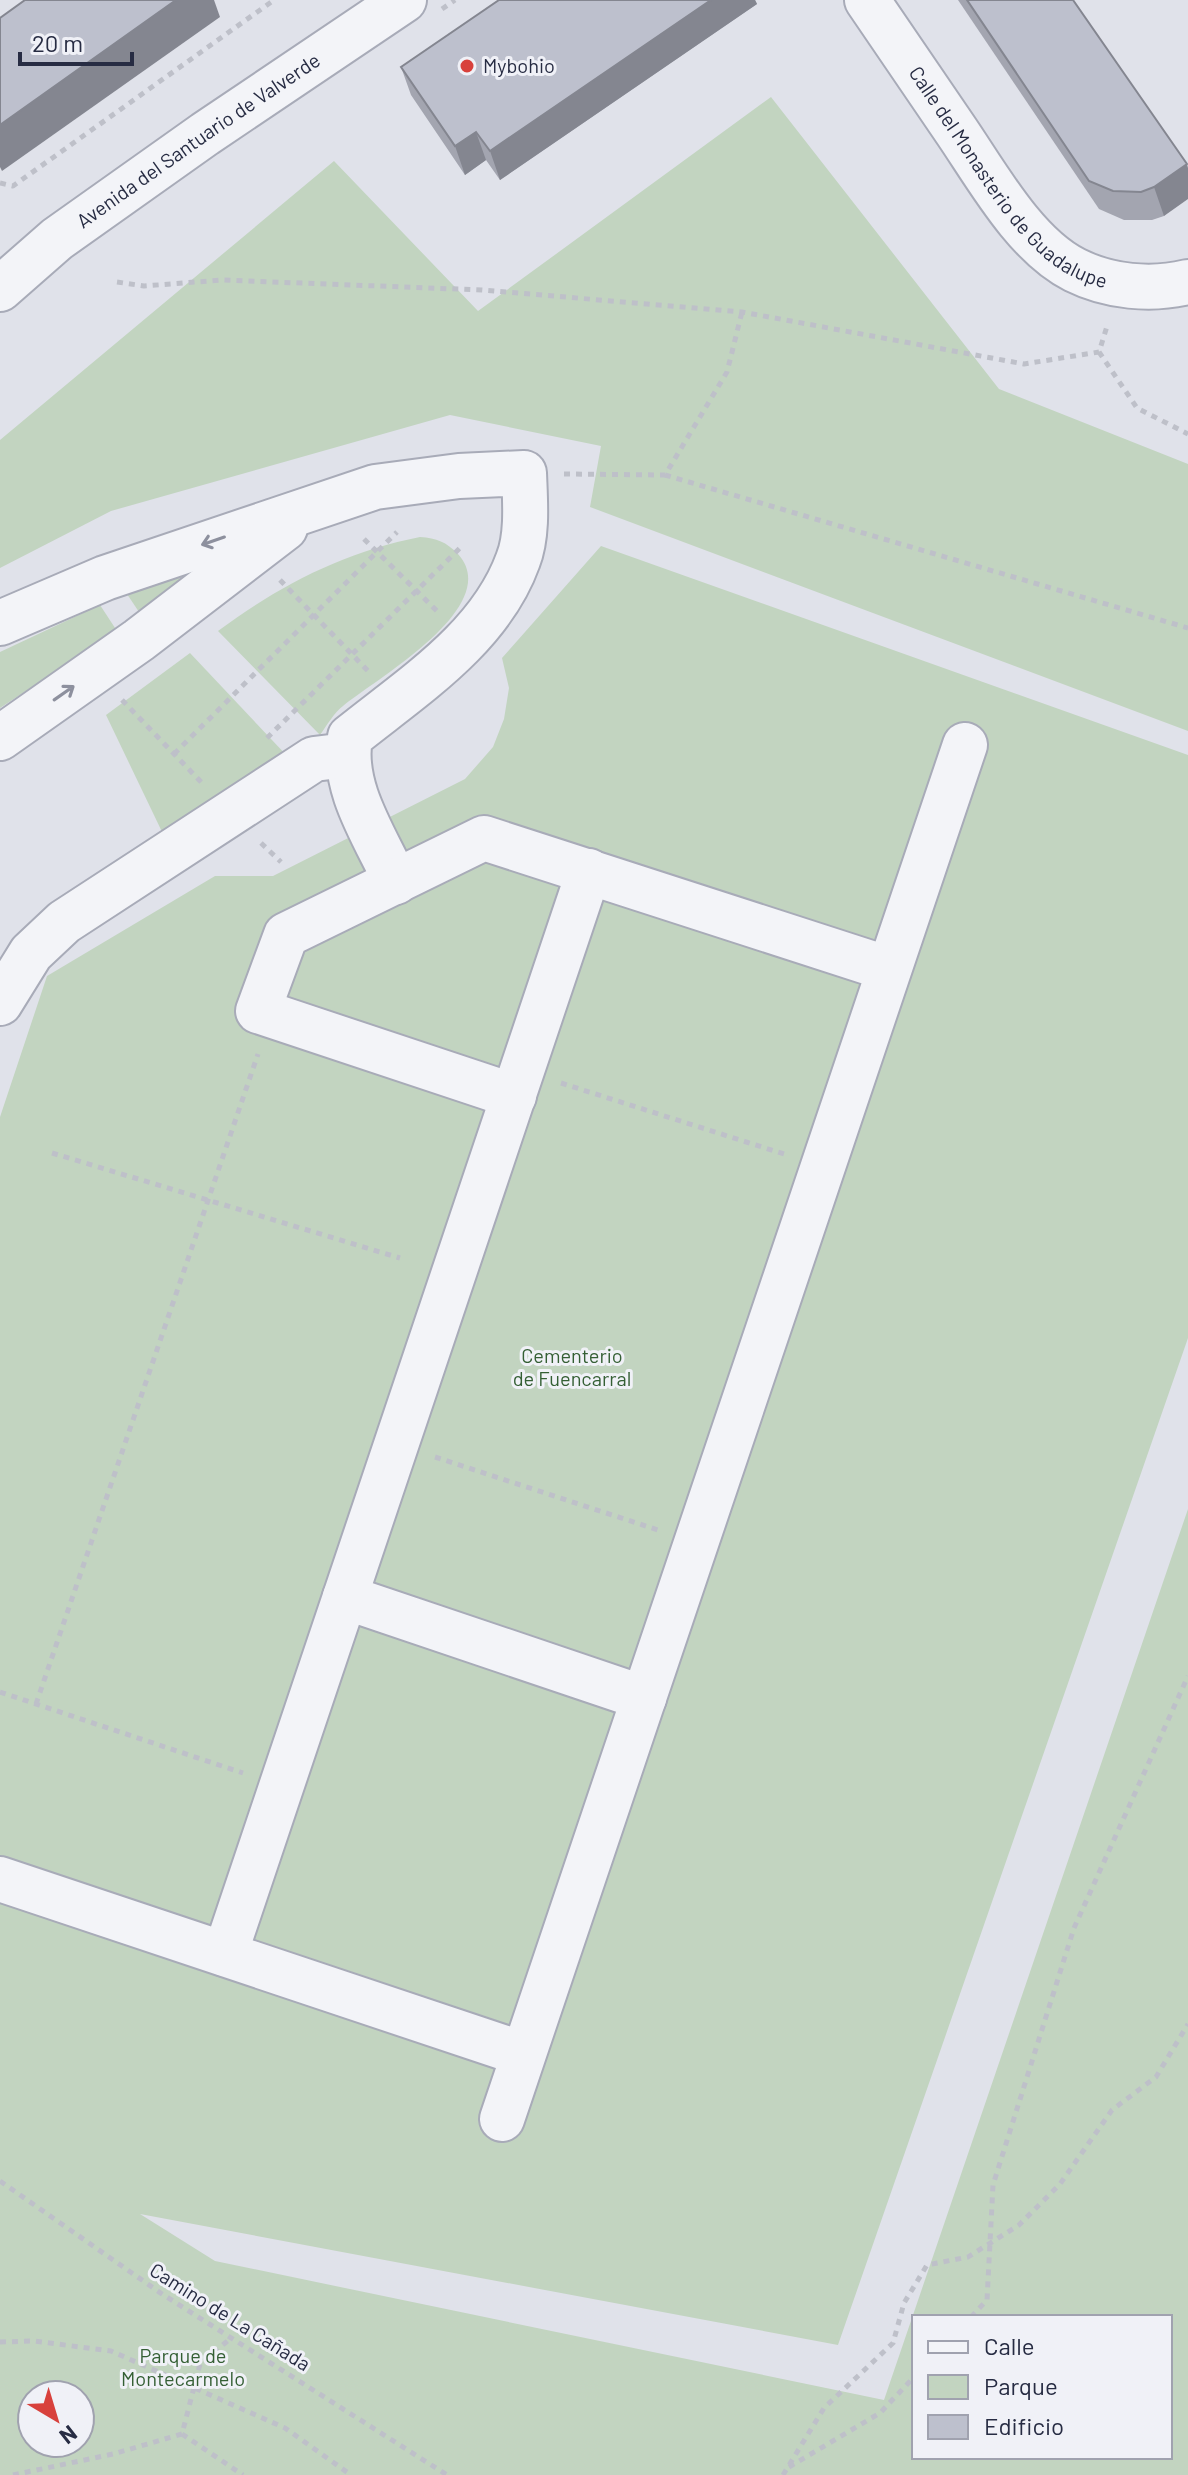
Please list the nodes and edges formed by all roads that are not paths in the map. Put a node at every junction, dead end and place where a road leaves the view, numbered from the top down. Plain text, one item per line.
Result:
1 (404, 0) edge
2 (867, 0) edge
3 (2, 282) edge
4 (1188, 282) edge
5 (313, 506) junction
6 (0, 623) edge
7 (0, 738) edge
8 (965, 745) dead end
9 (347, 755) junction
10 (589, 871) junction
11 (396, 882) junction
12 (889, 969) junction
13 (0, 1003) edge
14 (518, 1083) junction
15 (345, 1597) junction
16 (644, 1698) junction
17 (0, 1879) edge
18 (225, 1954) junction
19 (523, 2054) junction
20 (502, 2119) dead end

1 - 3 street, Avenida del Santuario de Valverde
2 - 4 street, Calle del Monasterio de Guadalupe
5 -> 6 street
7 -> 5 street
5 - 9 street
8 - 12 street
9 - 11 street
9 - 13 street
10 - 11 street
10 - 12 street
10 - 14 street
11 - 14 street
12 - 16 street
14 - 15 street
15 - 16 street
15 - 18 street
16 - 19 street
17 - 18 street
18 - 19 street
19 - 20 street

